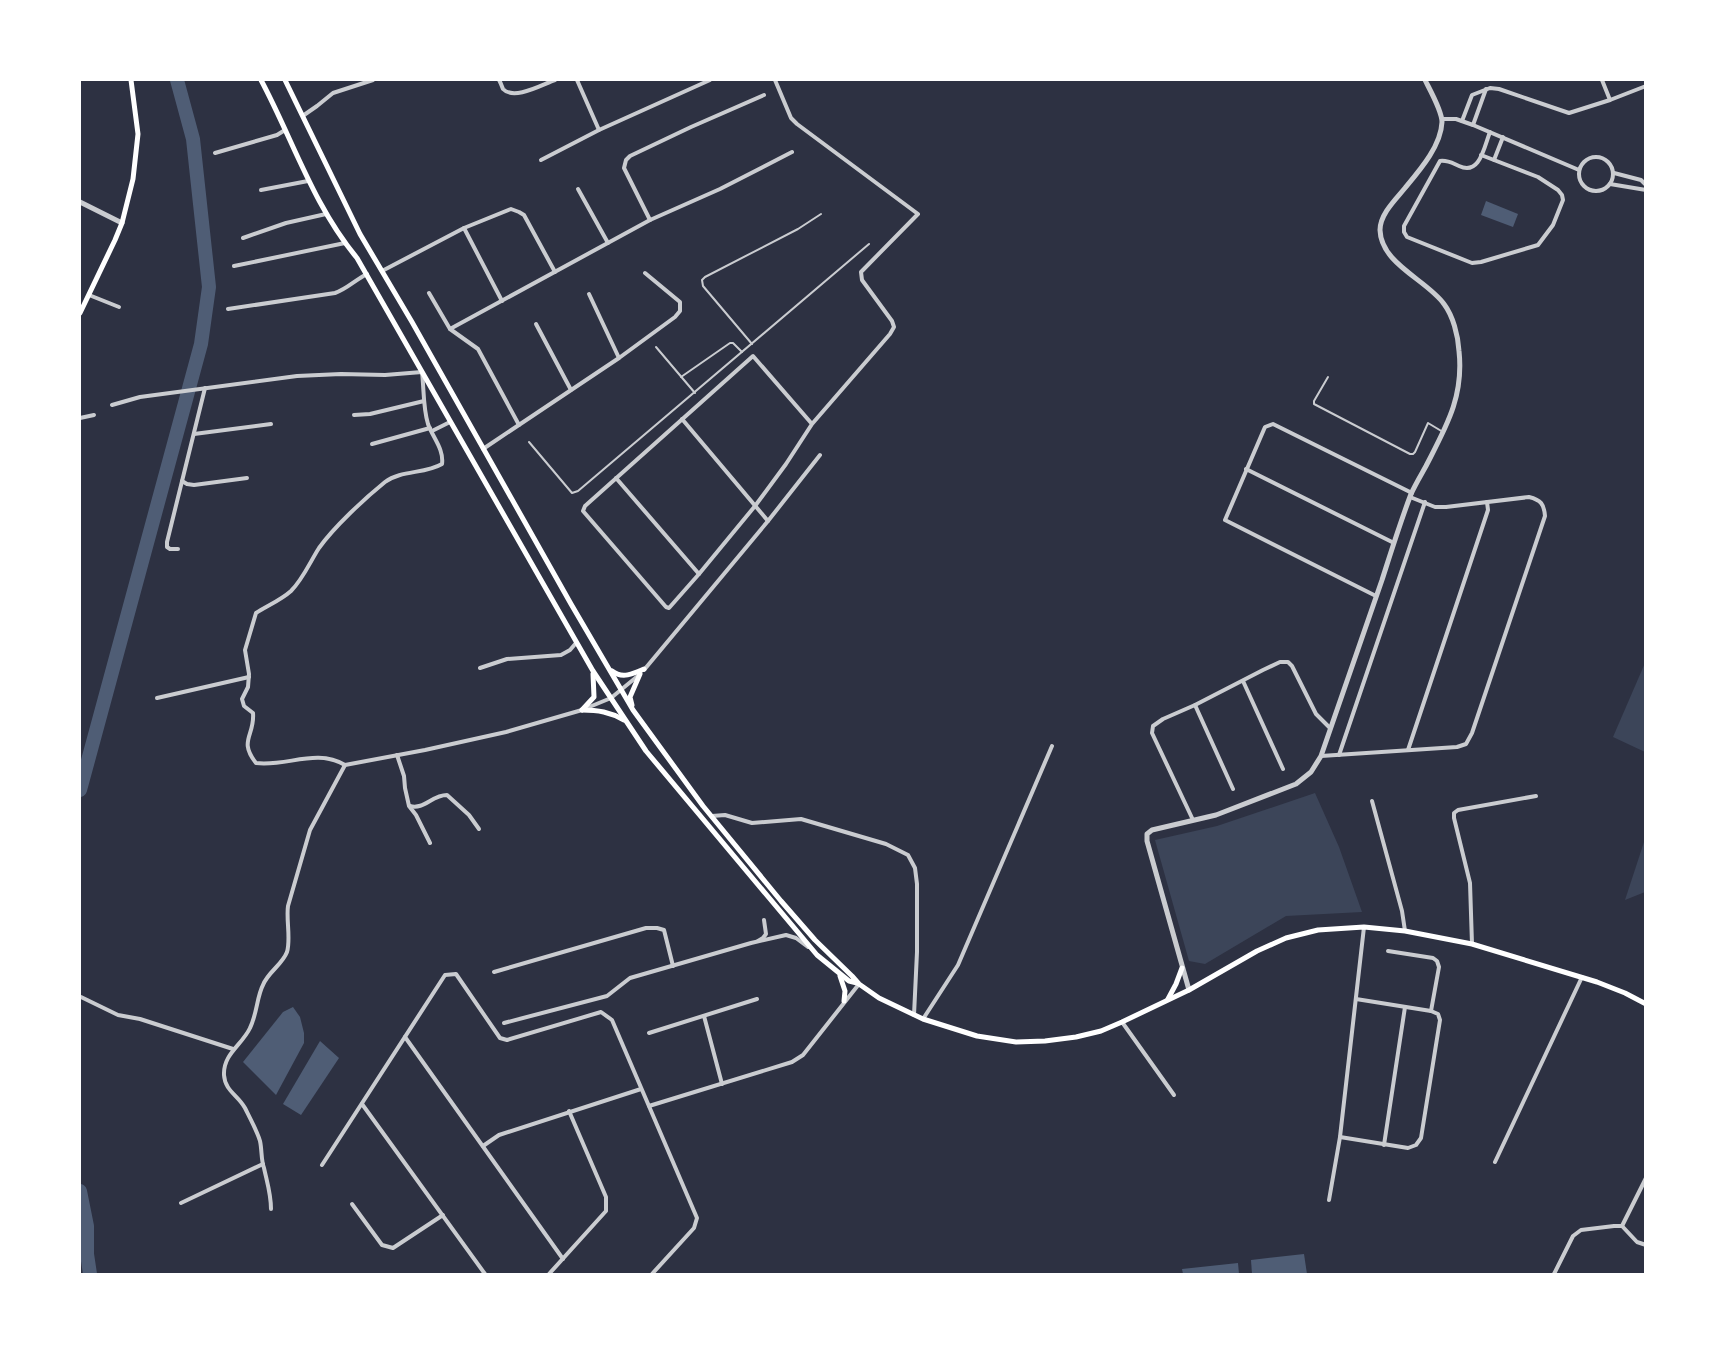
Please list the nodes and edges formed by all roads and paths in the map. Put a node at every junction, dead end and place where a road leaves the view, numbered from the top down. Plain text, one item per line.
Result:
1 (130, 80) edge
2 (261, 80) edge
3 (285, 80) edge
4 (373, 80) edge
5 (499, 80) edge
6 (555, 80) edge
7 (577, 80) edge
8 (710, 80) edge
9 (775, 80) edge
10 (1425, 80) edge
11 (1602, 80) edge
12 (359, 82) edge
13 (1646, 86) edge
14 (1486, 89) junction
15 (764, 95) dead end
16 (1610, 100) junction
17 (304, 115) junction
18 (1442, 119) junction
19 (1462, 121) junction
20 (1473, 125) junction
21 (285, 130) junction
22 (599, 130) junction
23 (1490, 132) junction
24 (1503, 137) junction
25 (792, 152) dead end
26 (215, 153) dead end
27 (1481, 155) junction
28 (541, 160) dead end
29 (1494, 160) junction
30 (1578, 170) junction
31 (1613, 173) junction
32 (308, 181) junction
33 (1610, 184) junction
34 (1646, 185) edge
35 (578, 189) dead end
36 (261, 190) dead end
37 (1646, 190) edge
38 (80, 202) edge
39 (326, 214) junction
40 (821, 214) dead end
41 (650, 220) junction
42 (122, 223) junction
43 (464, 228) junction
44 (243, 238) dead end
45 (345, 243) junction
46 (608, 243) junction
47 (868, 244) dead end
48 (234, 266) dead end
49 (382, 271) junction
50 (555, 272) junction
51 (645, 273) dead end
52 (367, 274) junction
53 (429, 293) dead end
54 (589, 294) dead end
55 (88, 295) junction
56 (502, 301) junction
57 (119, 307) dead end
58 (228, 309) dead end
59 (80, 313) edge
60 (536, 324) dead end
61 (450, 329) junction
62 (752, 344) junction
63 (656, 346) dead end
64 (747, 349) junction
65 (742, 352) junction
66 (753, 356) junction
67 (619, 358) junction
68 (422, 372) junction
69 (681, 377) junction
70 (1328, 377) dead end
71 (203, 388) junction
72 (571, 390) junction
73 (695, 393) junction
74 (424, 401) junction
75 (112, 405) dead end
76 (94, 415) dead end
77 (354, 415) dead end
78 (80, 418) edge
79 (682, 419) junction
80 (450, 422) junction
81 (271, 424) dead end
82 (812, 424) junction
83 (519, 425) junction
84 (431, 429) junction
85 (1443, 432) junction
86 (194, 434) junction
87 (529, 442) dead end
88 (372, 444) dead end
89 (483, 450) junction
90 (820, 455) dead end
91 (1246, 469) junction
92 (247, 478) dead end
93 (616, 478) junction
94 (182, 481) junction
95 (1411, 495) junction
96 (1487, 501) junction
97 (1425, 502) junction
98 (754, 506) junction
99 (768, 521) junction
100 (1394, 543) junction
101 (178, 549) dead end
102 (699, 574) junction
103 (1376, 596) junction
104 (577, 642) junction
105 (606, 666) junction
106 (480, 668) dead end
107 (593, 671) junction
108 (642, 672) junction
109 (249, 677) junction
110 (1243, 681) junction
111 (621, 690) junction
112 (157, 698) dead end
113 (610, 698) junction
114 (1195, 705) junction
115 (582, 710) junction
116 (633, 710) junction
117 (626, 721) junction
118 (1330, 728) junction
119 (1052, 746) dead end
120 (1408, 750) junction
121 (397, 755) junction
122 (1339, 755) junction
123 (1321, 756) junction
124 (345, 765) junction
125 (1283, 769) dead end
126 (1233, 789) dead end
127 (1536, 796) dead end
128 (1371, 801) dead end
129 (409, 806) junction
130 (712, 816) junction
131 (1193, 821) junction
132 (478, 829) dead end
133 (430, 843) dead end
134 (764, 920) dead end
135 (1364, 927) junction
136 (1405, 931) junction
137 (751, 944) junction
138 (1472, 944) junction
139 (1388, 951) dead end
140 (817, 955) junction
141 (673, 966) junction
142 (1182, 968) junction
143 (494, 972) dead end
144 (839, 974) junction
145 (1582, 977) junction
146 (859, 984) junction
147 (1189, 990) junction
148 (81, 997) edge
149 (757, 999) dead end
150 (1356, 999) junction
151 (1167, 1000) junction
152 (844, 1001) junction
153 (1646, 1004) edge
154 (1405, 1007) junction
155 (1431, 1011) junction
156 (704, 1016) junction
157 (914, 1016) junction
158 (922, 1019) junction
159 (1122, 1022) junction
160 (504, 1023) dead end
161 (649, 1033) dead end
162 (405, 1037) junction
163 (233, 1049) junction
164 (723, 1084) junction
165 (641, 1089) junction
166 (1174, 1095) dead end
167 (362, 1104) junction
168 (650, 1106) junction
169 (569, 1111) junction
170 (1340, 1137) junction
171 (1384, 1144) junction
172 (483, 1146) junction
173 (1495, 1162) dead end
174 (263, 1164) junction
175 (322, 1165) dead end
176 (1646, 1178) edge
177 (1329, 1200) dead end
178 (181, 1203) dead end
179 (352, 1204) dead end
180 (271, 1209) dead end
181 (443, 1215) junction
182 (1622, 1226) junction
183 (1646, 1245) edge
184 (563, 1259) junction
185 (485, 1275) edge
186 (549, 1275) edge
187 (652, 1275) edge
188 (1554, 1275) edge

1 - 42 main road
2 - 21 main road
3 - 17 main road
4 - 12 street
5 - 6 street
7 - 22 street
8 - 22 street
9 - 82 street
10 - 18 street
11 - 16 street
12 - 17 street
13 - 16 street
14 - 16 street
14 - 19 street
14 - 20 street
15 - 41 street
17 - 49 main road
18 - 19 street
18 - 85 street
19 - 20 street
20 - 23 street
21 - 26 street
21 - 32 main road
22 - 28 street
23 - 24 street
23 - 27 street
24 - 29 street
24 - 30 street
25 - 41 street
27 - 29 street
27 - 29 street
30 - 31 street
30 - 33 street
31 - 33 street
31 - 34 street
32 - 36 street
32 - 39 main road
33 - 37 street
35 - 46 street
38 - 42 street
39 - 44 street
39 - 45 main road
40 - 62 lane
41 - 46 street
42 - 55 main road
43 - 49 street
43 - 50 street
43 - 56 street
45 - 48 street
45 - 52 main road
46 - 50 street
47 - 62 lane
49 - 89 main road
50 - 56 street
51 - 67 street
52 - 58 street
52 - 68 main road
53 - 61 street
54 - 67 street
55 - 57 street
55 - 59 main road
56 - 61 street
60 - 72 street
61 - 83 street
62 - 64 lane
63 - 69 lane
64 - 65 lane
64 - 66 lane
65 - 69 lane
65 - 73 lane
66 - 79 street
66 - 82 street
67 - 72 street
68 - 71 street
68 - 74 street
68 - 80 main road
69 - 73 lane
70 - 85 lane
71 - 75 street
71 - 86 street
72 - 83 street
73 - 87 lane
74 - 77 street
74 - 84 street
76 - 78 street
79 - 93 street
79 - 98 street
80 - 84 street
80 - 104 main road
81 - 86 street
82 - 98 street
83 - 89 street
84 - 88 street
84 - 109 street
85 - 95 street
86 - 94 street
89 - 105 main road
90 - 99 street
91 - 95 street
91 - 100 street
91 - 103 street
92 - 94 street
93 - 102 street
93 - 102 street
94 - 101 street
95 - 97 street
95 - 100 street
96 - 97 street
96 - 120 street
96 - 120 street
97 - 122 street
98 - 99 street
98 - 102 street
99 - 108 street
100 - 103 street
103 - 118 street
104 - 106 street
104 - 107 main road
105 - 108 main road
105 - 111 main road
107 - 113 main road
107 - 115 main road
108 - 111 street
108 - 116 main road
109 - 112 street
109 - 124 street
110 - 114 street
110 - 118 street
110 - 125 street
111 - 113 street
111 - 116 main road
113 - 115 street
113 - 117 main road
114 - 126 street
114 - 131 street
115 - 117 main road
115 - 121 street
116 - 130 main road
117 - 140 main road
118 - 123 street
119 - 158 street
120 - 122 street
121 - 124 street
121 - 129 street
122 - 123 street
123 - 131 street
124 - 163 street
127 - 138 street
128 - 136 street
129 - 132 street
129 - 133 street
130 - 146 main road
130 - 157 street
131 - 142 street
134 - 137 street
135 - 136 main road
135 - 147 main road
135 - 150 street
136 - 138 main road
137 - 140 street
137 - 141 street
138 - 145 main road
139 - 155 street
140 - 144 main road
141 - 143 street
141 - 160 street
142 - 147 street
142 - 151 main road
144 - 146 main road
144 - 152 main road
145 - 153 main road
145 - 173 street
146 - 152 street
146 - 157 main road
147 - 151 main road
148 - 163 street
149 - 156 street
150 - 154 street
150 - 170 street
151 - 159 main road
152 - 164 street
154 - 155 street
154 - 171 street
155 - 171 street
156 - 161 street
156 - 164 street
157 - 158 main road
158 - 159 main road
159 - 166 street
162 - 165 street
162 - 167 street
162 - 172 street
163 - 174 street
164 - 168 street
165 - 168 street
165 - 169 street
167 - 175 street
167 - 181 street
168 - 187 street
169 - 172 street
169 - 184 street
170 - 171 street
170 - 177 street
172 - 184 street
174 - 178 street
174 - 180 street
176 - 182 street
179 - 181 street
181 - 185 street
182 - 183 street
182 - 188 street
184 - 186 street

